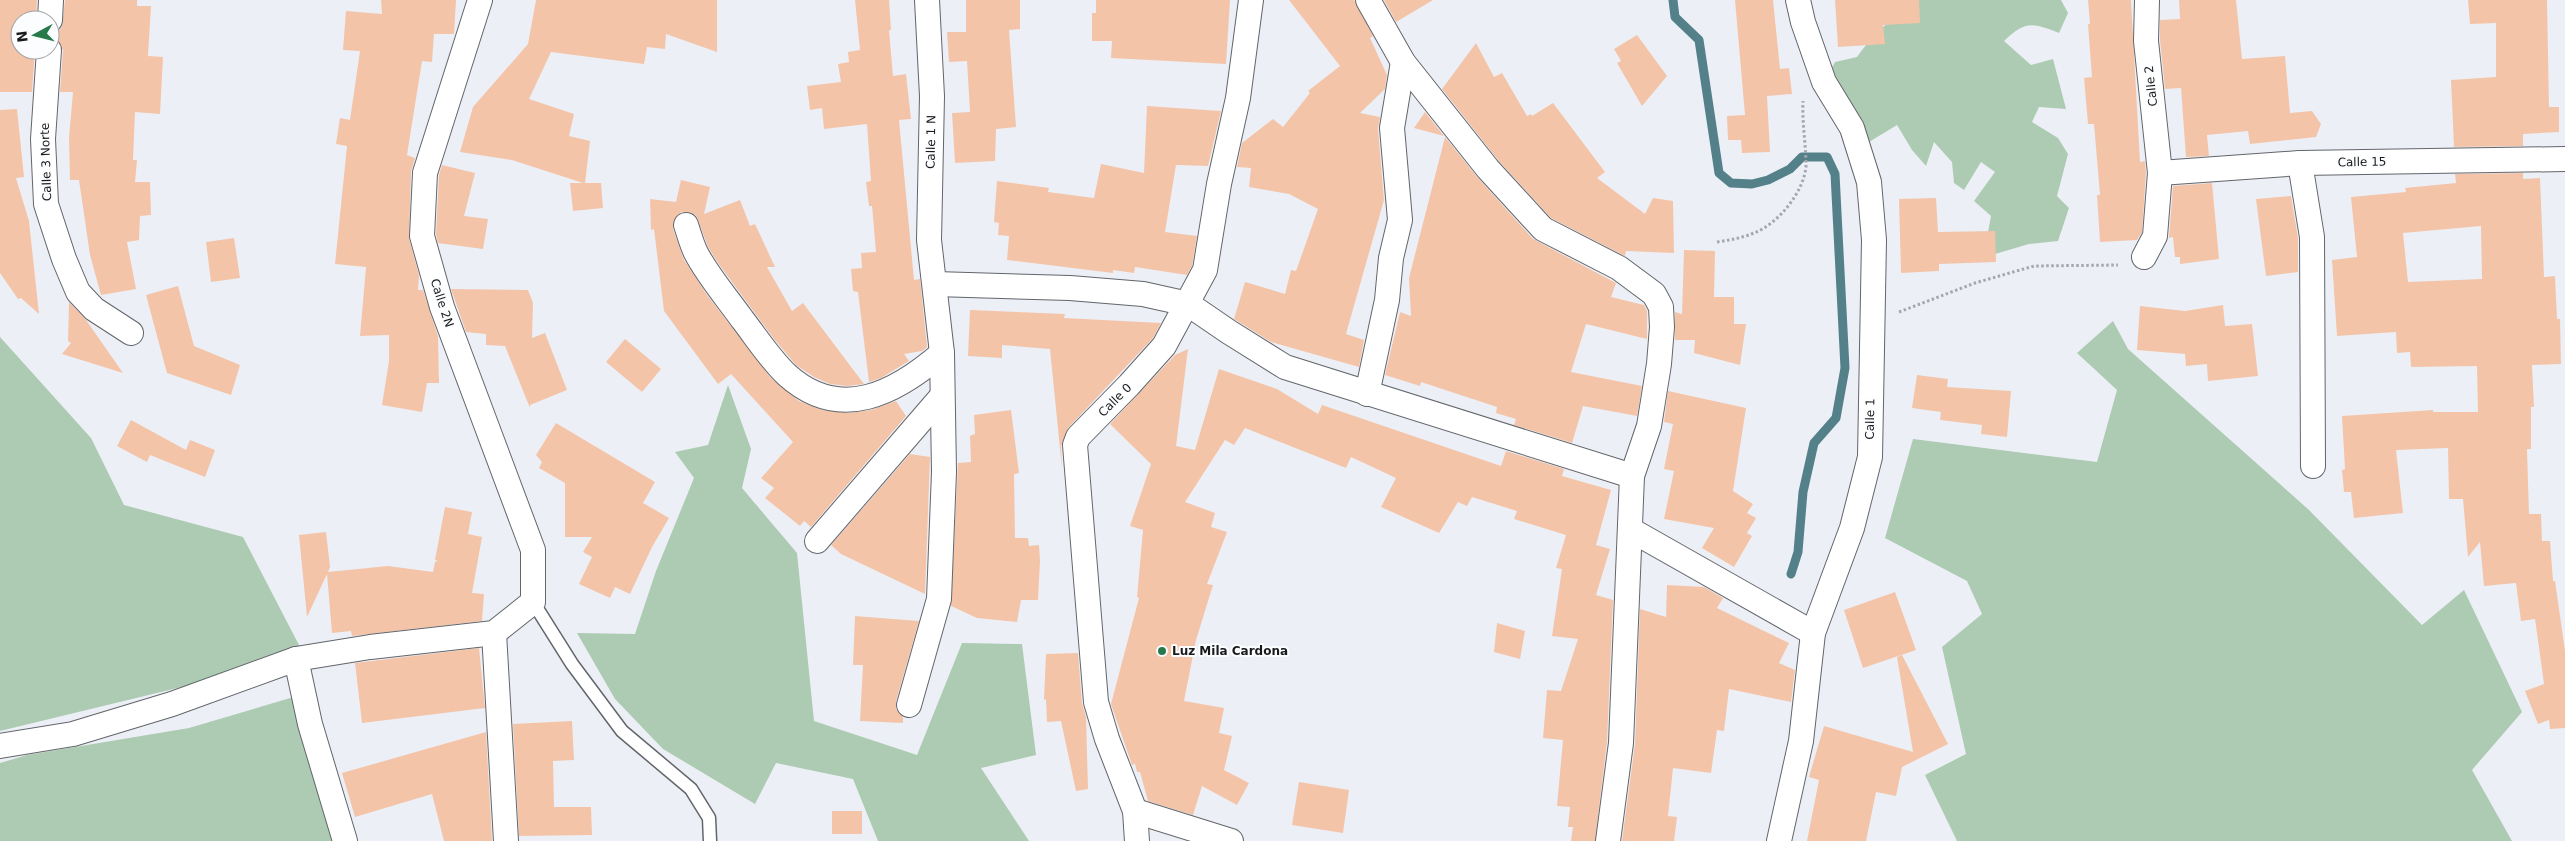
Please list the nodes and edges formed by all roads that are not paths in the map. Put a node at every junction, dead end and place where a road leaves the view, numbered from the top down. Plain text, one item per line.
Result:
1 (480, 0) edge
2 (927, 0) edge
3 (1251, 0) edge
4 (1368, 0) edge
5 (1798, 0) edge
6 (2147, 0) edge
7 (48, 60) edge
8 (1403, 62) junction
9 (2565, 159) edge
10 (2300, 163) junction
11 (2160, 173) junction
12 (686, 225) dead end
13 (2144, 257) road end
14 (935, 284) junction
15 (1188, 304) junction
16 (131, 333) dead end
17 (942, 353) junction
18 (1367, 394) junction
19 (942, 396) junction
20 (2314, 466) dead end
21 (1632, 476) junction
22 (1631, 530) junction
23 (817, 541) dead end
24 (533, 602) junction
25 (1813, 633) junction
26 (494, 634) junction
27 (296, 659) junction
28 (909, 705) dead end
29 (0, 746) edge
30 (1135, 811) junction
31 (345, 841) edge
32 (506, 841) edge
33 (710, 841) edge
34 (1137, 841) edge
35 (1231, 841) edge
36 (1608, 841) edge
37 (1778, 841) edge

1 - 24 street, Calle 2N
2 - 14 street, Calle 1 N
3 - 15 street, Calle 0
4 - 8 street
5 - 25 street, Calle 1
6 - 11 street, Calle 2
7 - 16 street, Calle 3 Norte
8 - 18 street
8 - 21 street
9 - 10 street, Calle 15
10 - 11 street, Calle 15
10 - 20 street
11 - 13 street, Calle 2
12 - 17 street
14 - 15 street
14 - 17 street, Calle 1 N
15 - 18 street
15 - 30 street, Calle 0
17 - 19 street, Calle 1 N
18 - 21 street
19 - 23 street
19 - 28 street, Calle 1 N
21 - 22 street
22 - 25 street
22 - 36 street
24 - 26 street
24 - 33 lane
25 - 37 street, Calle 1
26 - 27 street
26 - 32 street
27 - 29 street
27 - 31 street
30 - 34 street, Calle 0
30 - 35 street

